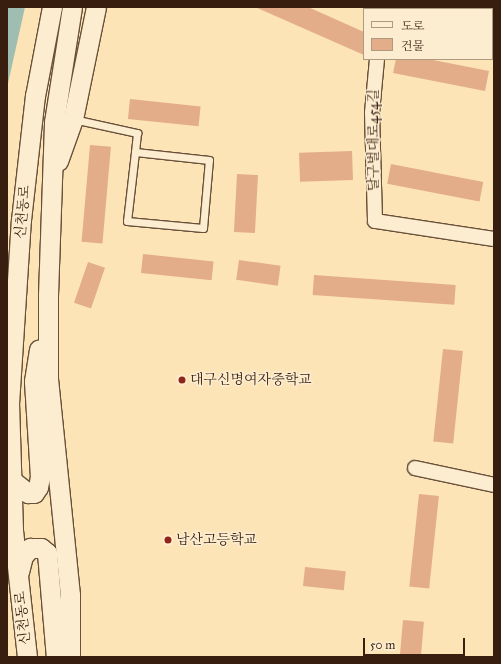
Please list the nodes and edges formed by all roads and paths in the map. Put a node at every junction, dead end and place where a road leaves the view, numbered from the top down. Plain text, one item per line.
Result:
1 (52, 7) edge
2 (72, 7) edge
3 (96, 7) edge
4 (377, 60) edge
5 (73, 119) junction
6 (135, 152) junction
7 (51, 182) junction
8 (494, 239) edge
9 (48, 295) junction
10 (415, 468) dead end
11 (10, 479) junction
12 (494, 485) edge
13 (19, 576) junction
14 (70, 595) junction
15 (27, 657) edge
16 (56, 657) edge
17 (70, 657) edge
18 (84, 657) edge

1 - 11 main road, 신천동로
2 - 7 main road, 신천동로
3 - 5 main road
4 - 8 street, 달구벌대로454길
5 - 6 lane
5 - 7 main road
6 - 6 lane
7 - 9 main road, 신천동로
9 - 11 main road
9 - 14 main road, 신천동로
10 - 12 street
11 - 13 main road, 신천동로
13 - 15 main road, 신천동로
13 - 16 main road
14 - 17 main road, 신천동로
14 - 18 main road

